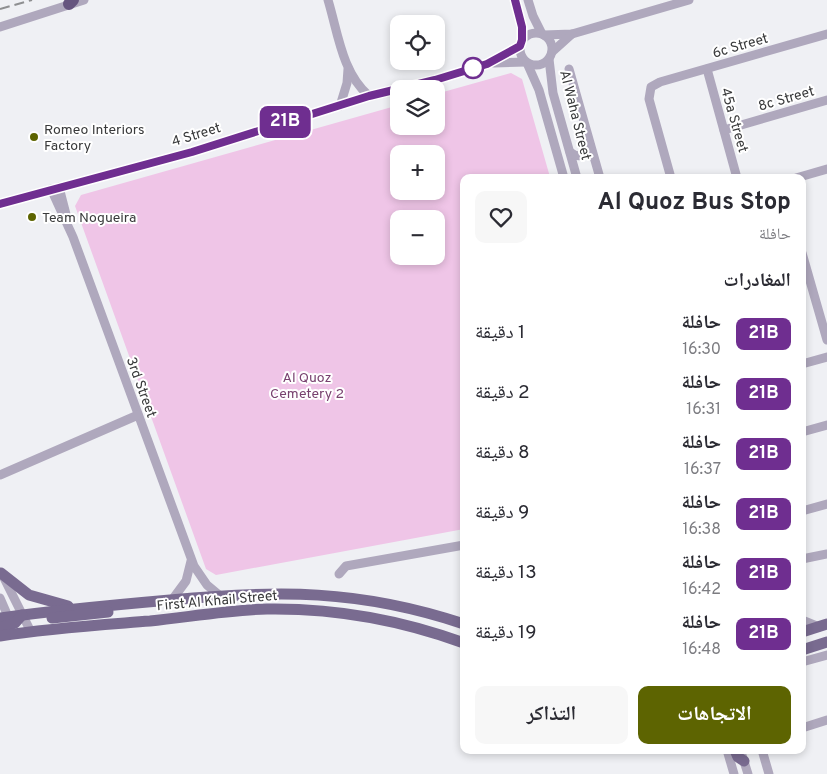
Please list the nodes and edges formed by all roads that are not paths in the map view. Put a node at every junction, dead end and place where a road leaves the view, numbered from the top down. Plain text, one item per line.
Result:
1 (84, 0) edge
2 (328, 0) edge
3 (514, 0) edge
4 (528, 0) edge
5 (689, 0) edge
6 (71, 2) edge
7 (0, 27) edge
8 (572, 34) junction
9 (827, 34) edge
10 (543, 35) junction
11 (521, 43) junction
12 (551, 55) junction
13 (526, 62) junction
14 (487, 64) junction
15 (569, 68) dead end
16 (348, 69) junction
17 (707, 69) junction
18 (369, 96) junction
19 (827, 100) edge
20 (340, 106) junction
21 (724, 130) junction
22 (590, 145) junction
23 (570, 152) junction
24 (827, 168) edge
25 (563, 174) edge
26 (576, 174) edge
27 (599, 174) edge
28 (670, 174) edge
29 (737, 174) edge
30 (806, 175) edge
31 (55, 188) junction
32 (0, 204) edge
33 (806, 267) edge
34 (827, 340) edge
35 (827, 357) edge
36 (806, 363) edge
37 (140, 418) junction
38 (827, 425) edge
39 (806, 431) edge
40 (0, 475) edge
41 (827, 504) edge
42 (806, 510) edge
43 (460, 546) edge
44 (827, 554) edge
45 (191, 558) junction
46 (806, 559) edge
47 (1, 572) edge
48 (339, 574) dead end
49 (219, 595) junction
50 (0, 598) edge
51 (172, 600) junction
52 (122, 604) junction
53 (74, 608) junction
54 (806, 621) edge
55 (26, 622) junction
56 (9, 623) edge
57 (460, 623) edge
58 (823, 625) edge
59 (0, 628) edge
60 (806, 631) edge
61 (0, 636) edge
62 (460, 642) edge
63 (827, 642) edge
64 (806, 649) edge
65 (827, 655) edge
66 (806, 661) edge
67 (827, 720) edge
68 (806, 727) edge
69 (728, 754) edge
70 (764, 754) edge
71 (742, 756) edge
72 (734, 774) edge
73 (748, 774) edge
74 (769, 774) edge

1 - 6 street
2 - 16 street
3 - 11 street
4 - 10 street
5 - 8 street
6 - 7 street
8 - 10 street
8 - 12 street
9 - 17 street, 6c Street
10 - 11 street
10 - 12 street
11 - 13 street
11 - 14 street, 4 Street
12 - 13 street
12 - 23 street, Al Waha Street
13 - 14 street, 4 Street
13 - 25 street, Al Waha Street
14 - 18 street, 4 Street
15 - 22 street
16 - 18 street
16 - 20 street
17 - 21 street, 45a Street
17 - 28 street, 6c Street
18 - 20 street, 4 Street
19 - 21 street, 8c Street
20 - 31 street, 4 Street
21 - 29 street, 45a Street
22 - 23 street
22 - 27 street
23 - 26 street, Al Waha Street
24 - 30 street
31 - 32 street, 4 Street
31 - 37 street, 3rd Street
33 - 34 street
35 - 36 street
37 - 40 street
37 - 45 street, 3rd Street
38 - 39 street
41 - 42 street
43 - 48 street
44 - 46 street
45 - 49 street, 3rd Street
45 - 51 street
47 - 53 main road
47 - 55 street
49 - 51 main road, First Al Khail Street
49 - 57 main road, First Al Khail Street
50 - 56 street
51 - 52 main road, First Al Khail Street
52 - 53 main road, First Al Khail Street
52 - 55 main road
53 - 55 main road, First Al Khail Street
54 - 58 street
55 - 56 main road, First Al Khail Street
55 - 56 main road, First Al Khail Street
55 - 62 main road, First Al Khail Street
56 - 59 main road
56 - 61 main road, First Al Khail Street
58 - 60 main road
63 - 64 main road
65 - 66 street
67 - 68 street
69 - 72 street
70 - 74 street
71 - 73 street

